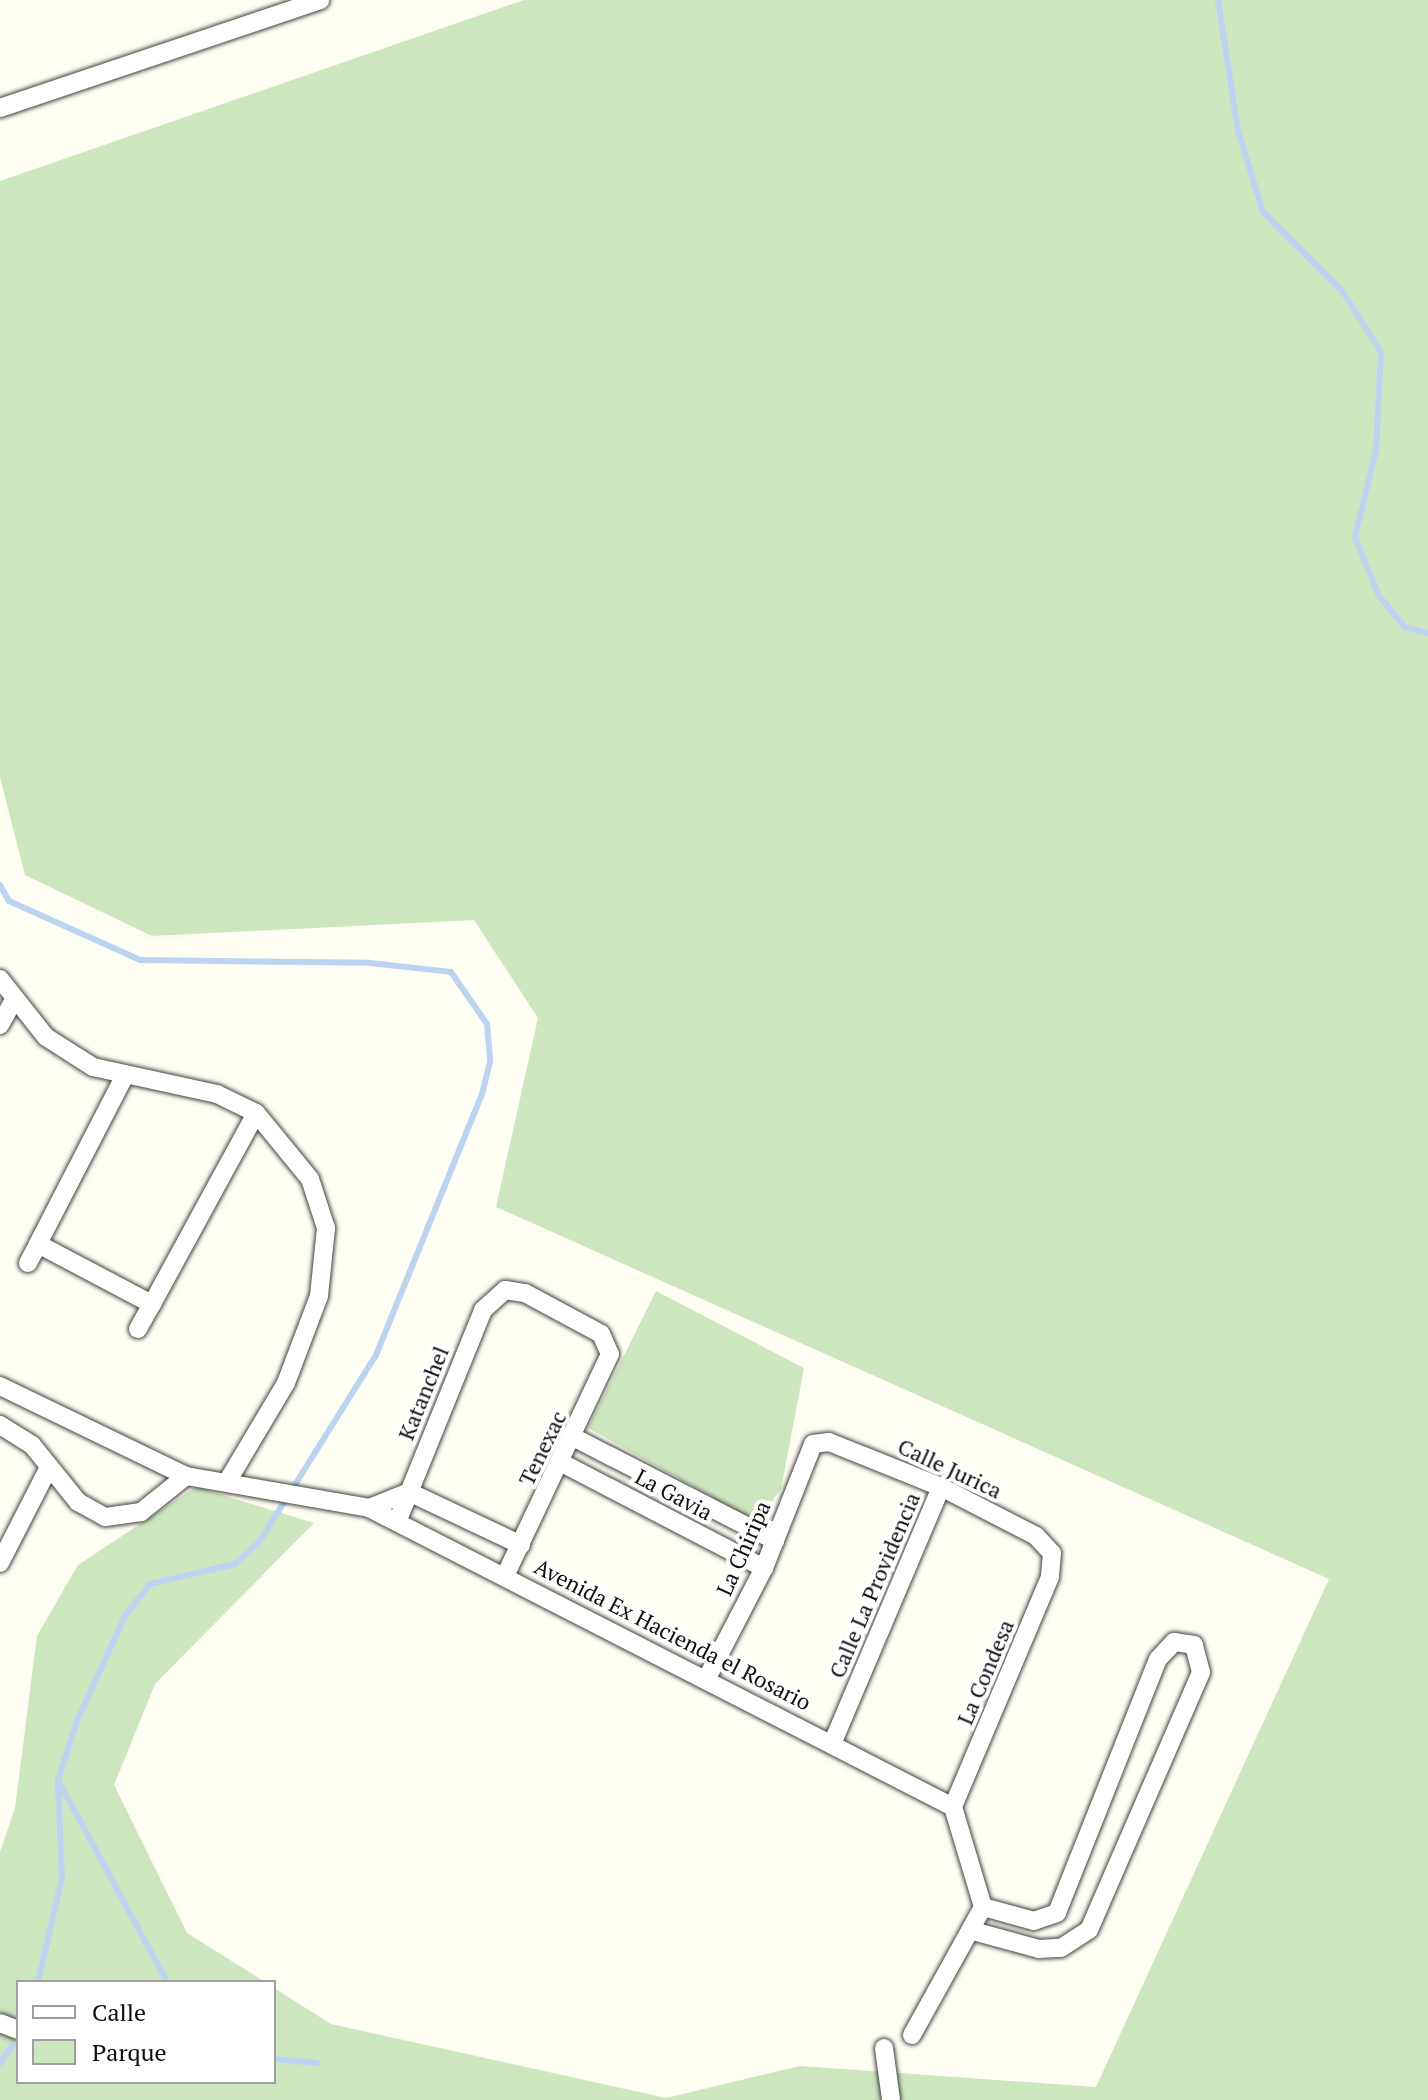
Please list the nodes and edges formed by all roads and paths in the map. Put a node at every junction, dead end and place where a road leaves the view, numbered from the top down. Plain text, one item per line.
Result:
1 (320, 0) edge
2 (0, 108) edge
3 (0, 979) edge
4 (14, 1000) junction
5 (0, 1025) edge
6 (123, 1079) junction
7 (256, 1113) junction
8 (38, 1244) junction
9 (28, 1263) dead end
10 (505, 1290) joint
11 (152, 1304) junction
12 (138, 1329) dead end
13 (0, 1386) edge
14 (0, 1425) edge
15 (575, 1438) junction
16 (820, 1441) joint
17 (562, 1463) junction
18 (48, 1469) junction
19 (186, 1476) junction
20 (227, 1482) junction
21 (941, 1487) junction
22 (409, 1492) junction
23 (369, 1508) junction
24 (397, 1522) junction
25 (775, 1541) junction
26 (521, 1545) junction
27 (1052, 1553) joint
28 (0, 1563) edge
29 (764, 1568) junction
30 (506, 1574) junction
31 (708, 1676) junction
32 (832, 1744) junction
33 (953, 1807) junction
34 (983, 1907) junction
35 (1034, 1921) junction
36 (973, 1931) junction
37 (1039, 1949) junction
38 (912, 2035) dead end
39 (884, 2048) dead end
40 (891, 2100) edge

1 - 2 street
3 - 4 street
4 - 5 street
4 - 6 street
6 - 7 street
6 - 8 street
7 - 11 street
7 - 20 street
8 - 9 street
8 - 11 street
10 - 15 street, Tenexac
10 - 22 street, Katanchel
11 - 12 street
13 - 19 street, Avenida Ex Hacienda el Rosario
14 - 18 street
15 - 17 street, Tenexac
15 - 25 street, La Gavia
16 - 21 street, Calle Jurica
16 - 25 street, La Chiripa
17 - 26 street, Tenexac
17 - 29 street, La Gavia
18 - 19 street
18 - 28 street
19 - 20 street, Avenida Ex Hacienda el Rosario
20 - 23 street, Avenida Ex Hacienda el Rosario
21 - 27 street, Calle Jurica
21 - 32 street, Calle La Providencia
22 - 23 street
22 - 24 street, Katanchel
22 - 26 street, Avenida Ex Hacienda el Rosario
23 - 24 street, Avenida Ex Hacienda el Rosario
24 - 30 street, Avenida Ex Hacienda el Rosario
25 - 29 street, La Chiripa
26 - 30 street, Tenexac
27 - 33 street, La Condesa
29 - 31 street, La Chiripa
30 - 31 street, Avenida Ex Hacienda el Rosario
31 - 32 street, Avenida Ex Hacienda el Rosario
32 - 33 street, Avenida Ex Hacienda el Rosario
33 - 34 street
34 - 35 street
34 - 36 street
35 - 37 street
35 - 37 street
36 - 37 street
36 - 38 street
39 - 40 street

